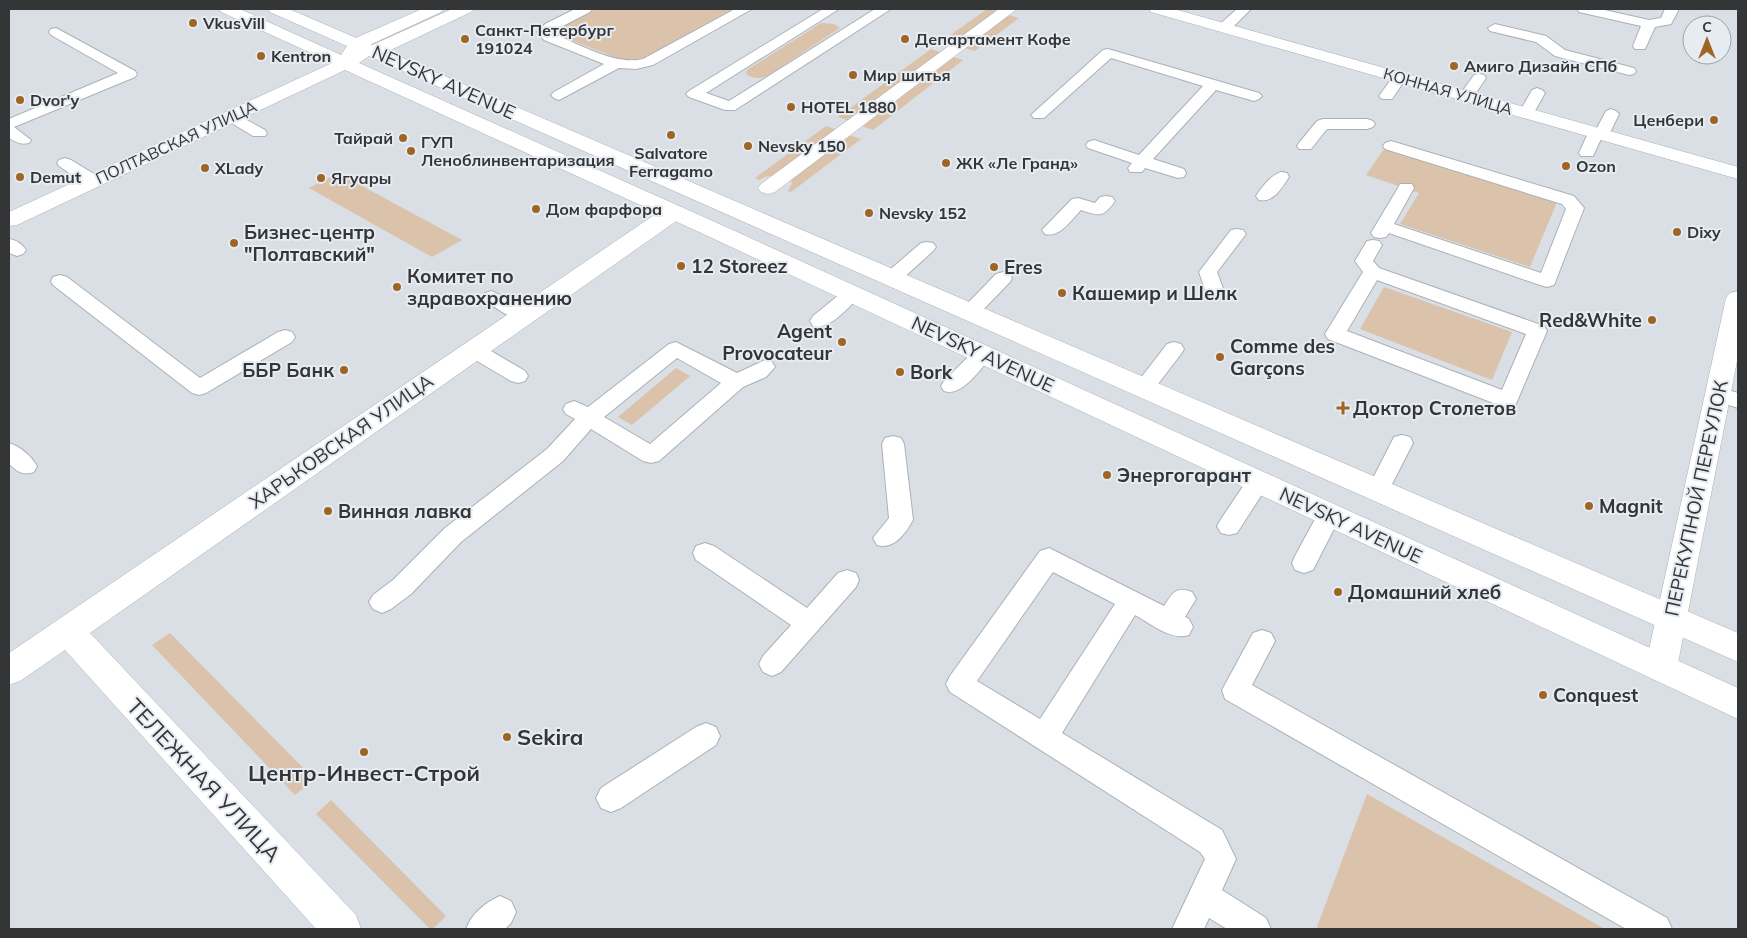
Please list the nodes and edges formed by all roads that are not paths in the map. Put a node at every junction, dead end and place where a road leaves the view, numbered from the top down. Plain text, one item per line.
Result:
1 (227, 9) edge
2 (276, 9) edge
3 (435, 9) edge
4 (465, 9) edge
5 (585, 9) edge
6 (745, 9) edge
7 (884, 9) edge
8 (1009, 9) edge
9 (1157, 9) edge
10 (1244, 9) edge
11 (1584, 9) edge
12 (1672, 9) edge
13 (827, 11) edge
14 (1649, 24) junction
15 (858, 25) junction
16 (1224, 28) junction
17 (1495, 28) dead end
18 (56, 32) dead end
19 (1640, 46) dead end
20 (366, 48) junction
21 (344, 63) junction
22 (616, 64) junction
23 (1400, 77) junction
24 (1479, 78) dead end
25 (1213, 84) junction
26 (1622, 89) dead end
27 (1537, 94) dead end
28 (559, 95) dead end
29 (1254, 96) dead end
30 (1386, 96) dead end
31 (1467, 96) junction
32 (1527, 113) junction
33 (1611, 114) dead end
34 (1039, 115) dead end
35 (230, 116) junction
36 (9, 124) edge
37 (1367, 124) dead end
38 (9, 131) edge
39 (259, 133) dead end
40 (1599, 133) junction
41 (23, 140) dead end
42 (1094, 145) dead end
43 (1305, 146) dead end
44 (1391, 146) dead end
45 (1587, 153) dead end
46 (65, 163) dead end
47 (1139, 165) junction
48 (1738, 172) edge
49 (1178, 173) dead end
50 (1281, 177) dead end
51 (93, 180) junction
52 (768, 188) dead end
53 (1406, 188) dead end
54 (1265, 196) dead end
55 (1106, 201) dead end
56 (674, 212) junction
57 (9, 220) edge
58 (1051, 230) dead end
59 (1236, 234) dead end
60 (1379, 234) junction
61 (927, 247) dead end
62 (1372, 272) junction
63 (892, 278) junction
64 (1003, 278) dead end
65 (60, 281) dead end
66 (852, 294) junction
67 (1215, 294) dead end
68 (492, 297) dead end
69 (1738, 300) edge
70 (970, 312) junction
71 (524, 315) junction
72 (820, 321) dead end
73 (285, 337) dead end
74 (1174, 348) dead end
75 (474, 350) junction
76 (983, 354) junction
77 (765, 367) dead end
78 (518, 376) dead end
79 (736, 382) junction
80 (951, 386) dead end
81 (1144, 388) junction
82 (1728, 398) edge
83 (582, 414) junction
84 (1402, 443) dead end
85 (893, 444) dead end
86 (9, 451) edge
87 (26, 466) dead end
88 (1258, 482) junction
89 (1378, 490) junction
90 (1330, 515) junction
91 (1230, 526) dead end
92 (885, 538) dead end
93 (705, 552) dead end
94 (1304, 563) dead end
95 (848, 580) dead end
96 (1183, 599) dead end
97 (1131, 600) junction
98 (382, 602) dead end
99 (1671, 618) junction
100 (809, 623) junction
101 (67, 630) junction
102 (1738, 648) edge
103 (1248, 654) dead end
104 (772, 664) dead end
105 (1661, 668) junction
106 (9, 671) edge
107 (1738, 704) edge
108 (706, 736) dead end
109 (1044, 737) junction
110 (611, 798) dead end
111 (1203, 896) junction
112 (342, 929) edge
113 (1188, 929) edge
114 (1255, 929) edge
115 (1656, 929) edge

1 - 21 main road, NEVSKY AVENUE
2 - 20 main road, NEVSKY AVENUE
3 - 20 main road, ПОЛТАВСКАЯ УЛИЦА
4 - 20 main road, ПОЛТАВСКАЯ УЛИЦА
5 - 22 lane
6 - 22 lane
7 - 15 lane
8 - 52 main road
9 - 16 main road, КОННАЯ УЛИЦА
10 - 16 lane
11 - 14 lane
12 - 14 lane
13 - 15 lane
13 - 15 lane
14 - 19 lane
16 - 23 main road, КОННАЯ УЛИЦА
17 - 26 lane
18 - 36 lane
20 - 21 main road, ПОЛТАВСКАЯ УЛИЦА
20 - 63 main road, NEVSKY AVENUE
21 - 35 main road, ПОЛТАВСКАЯ УЛИЦА
21 - 56 main road, NEVSKY AVENUE
22 - 28 lane
23 - 30 lane
23 - 31 main road, КОННАЯ УЛИЦА
24 - 31 lane
25 - 29 lane
25 - 34 lane
25 - 47 lane
27 - 32 lane
31 - 32 main road, КОННАЯ УЛИЦА
32 - 40 main road, КОННАЯ УЛИЦА
33 - 40 lane
35 - 39 lane
35 - 51 main road, ПОЛТАВСКАЯ УЛИЦА
37 - 43 lane
38 - 41 lane
40 - 45 lane
40 - 48 main road, КОННАЯ УЛИЦА
42 - 47 lane
44 - 60 lane
46 - 51 lane
47 - 49 lane
50 - 54 lane
51 - 57 main road, ПОЛТАВСКАЯ УЛИЦА
53 - 60 lane
55 - 58 lane
56 - 66 main road, NEVSKY AVENUE
56 - 71 main road, ХАРЬКОВСКАЯ УЛИЦА
59 - 67 lane
60 - 62 lane
61 - 63 lane
62 - 62 lane
63 - 70 main road, NEVSKY AVENUE
64 - 70 lane
65 - 73 lane
66 - 72 lane
66 - 76 main road, NEVSKY AVENUE
68 - 71 lane
69 - 82 main road, ПЕРЕКУПНОЙ ПЕРЕУЛОК
70 - 81 main road, NEVSKY AVENUE
71 - 75 main road, ХАРЬКОВСКАЯ УЛИЦА
74 - 81 lane
75 - 78 lane
75 - 101 main road, ХАРЬКОВСКАЯ УЛИЦА
76 - 80 lane
76 - 88 main road, NEVSKY AVENUE
77 - 79 lane
79 - 83 lane
79 - 83 lane
81 - 89 main road, NEVSKY AVENUE
82 - 99 main road, ПЕРЕКУПНОЙ ПЕРЕУЛОК
83 - 98 lane
84 - 89 lane
85 - 92 lane
86 - 87 lane
88 - 90 main road, NEVSKY AVENUE
88 - 91 lane
89 - 99 main road, NEVSKY AVENUE
90 - 94 lane
90 - 105 main road, NEVSKY AVENUE
93 - 100 lane
95 - 100 lane
96 - 97 lane
97 - 109 lane
97 - 109 lane
99 - 102 main road, NEVSKY AVENUE
99 - 105 main road, ПЕРЕКУПНОЙ ПЕРЕУЛОК
100 - 104 lane
101 - 106 main road, ХАРЬКОВСКАЯ УЛИЦА
101 - 112 main road, ТЕЛЕЖНАЯ УЛИЦА
103 - 115 lane
105 - 107 main road, NEVSKY AVENUE
108 - 110 lane
109 - 111 lane
111 - 113 lane
111 - 114 lane

